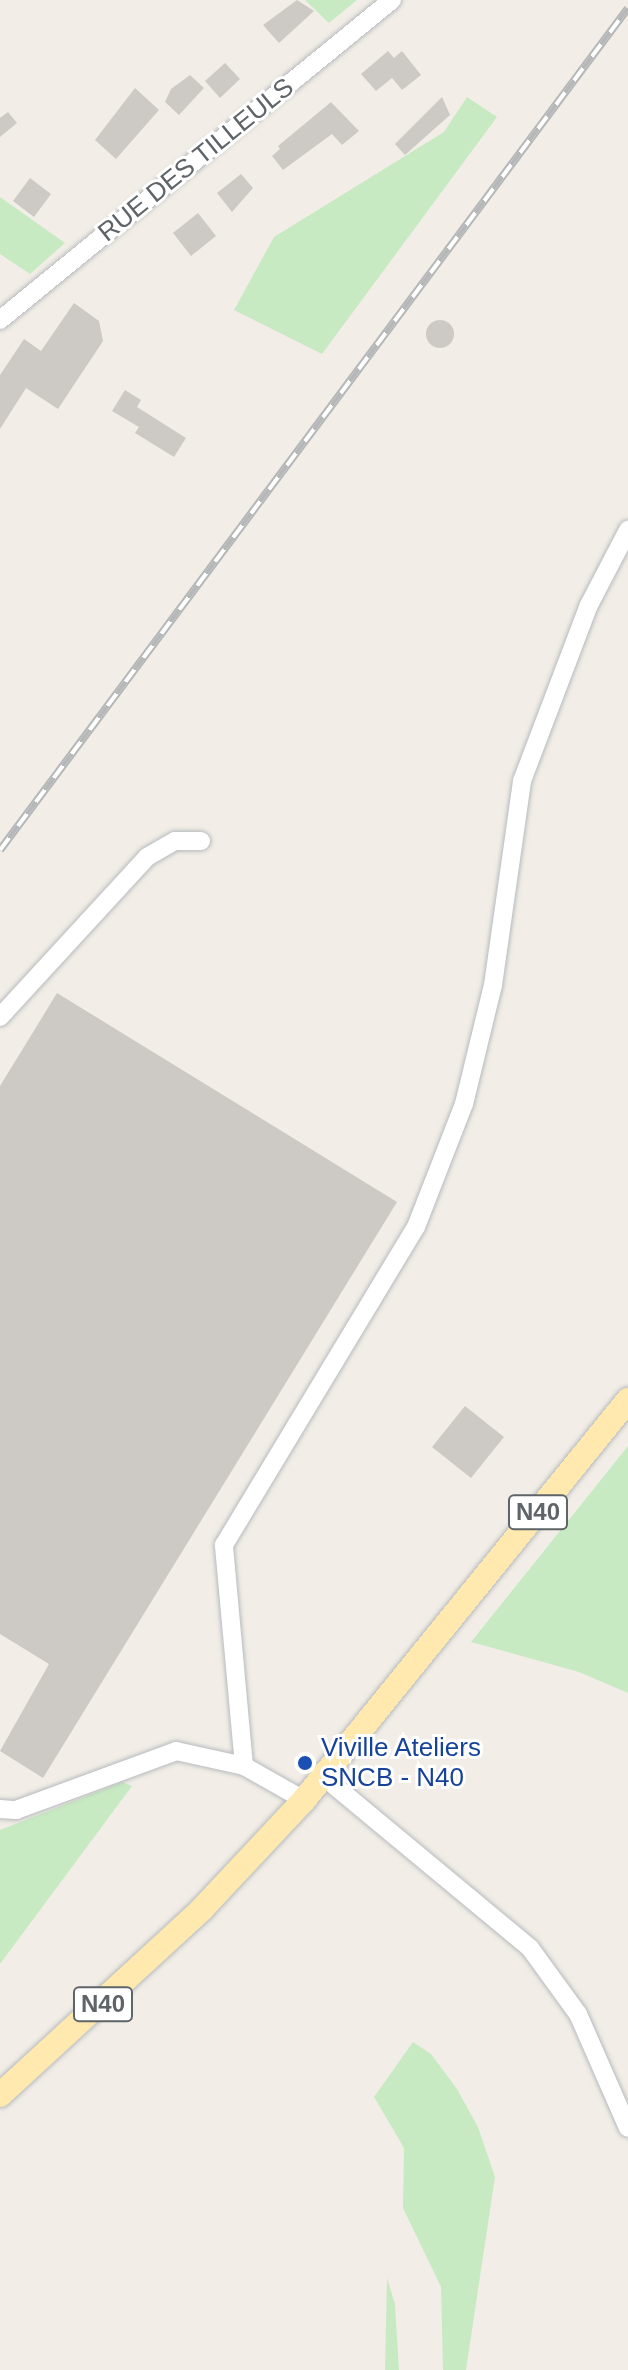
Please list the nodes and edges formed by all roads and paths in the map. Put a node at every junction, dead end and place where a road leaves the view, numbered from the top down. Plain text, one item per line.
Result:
1 (392, 0) edge
2 (0, 320) edge
3 (628, 530) edge
4 (201, 841) dead end
5 (0, 1017) edge
6 (628, 1400) edge
7 (244, 1766) junction
8 (324, 1777) junction
9 (304, 1800) junction
10 (0, 1809) edge
11 (0, 2095) edge
12 (628, 2128) edge

1 - 2 street, RUE DES TILLEULS
3 - 7 street
4 - 5 street
6 - 8 main road, N40
7 - 9 street
7 - 10 street
8 - 9 main road, N40
8 - 12 street
9 - 11 main road, N40

